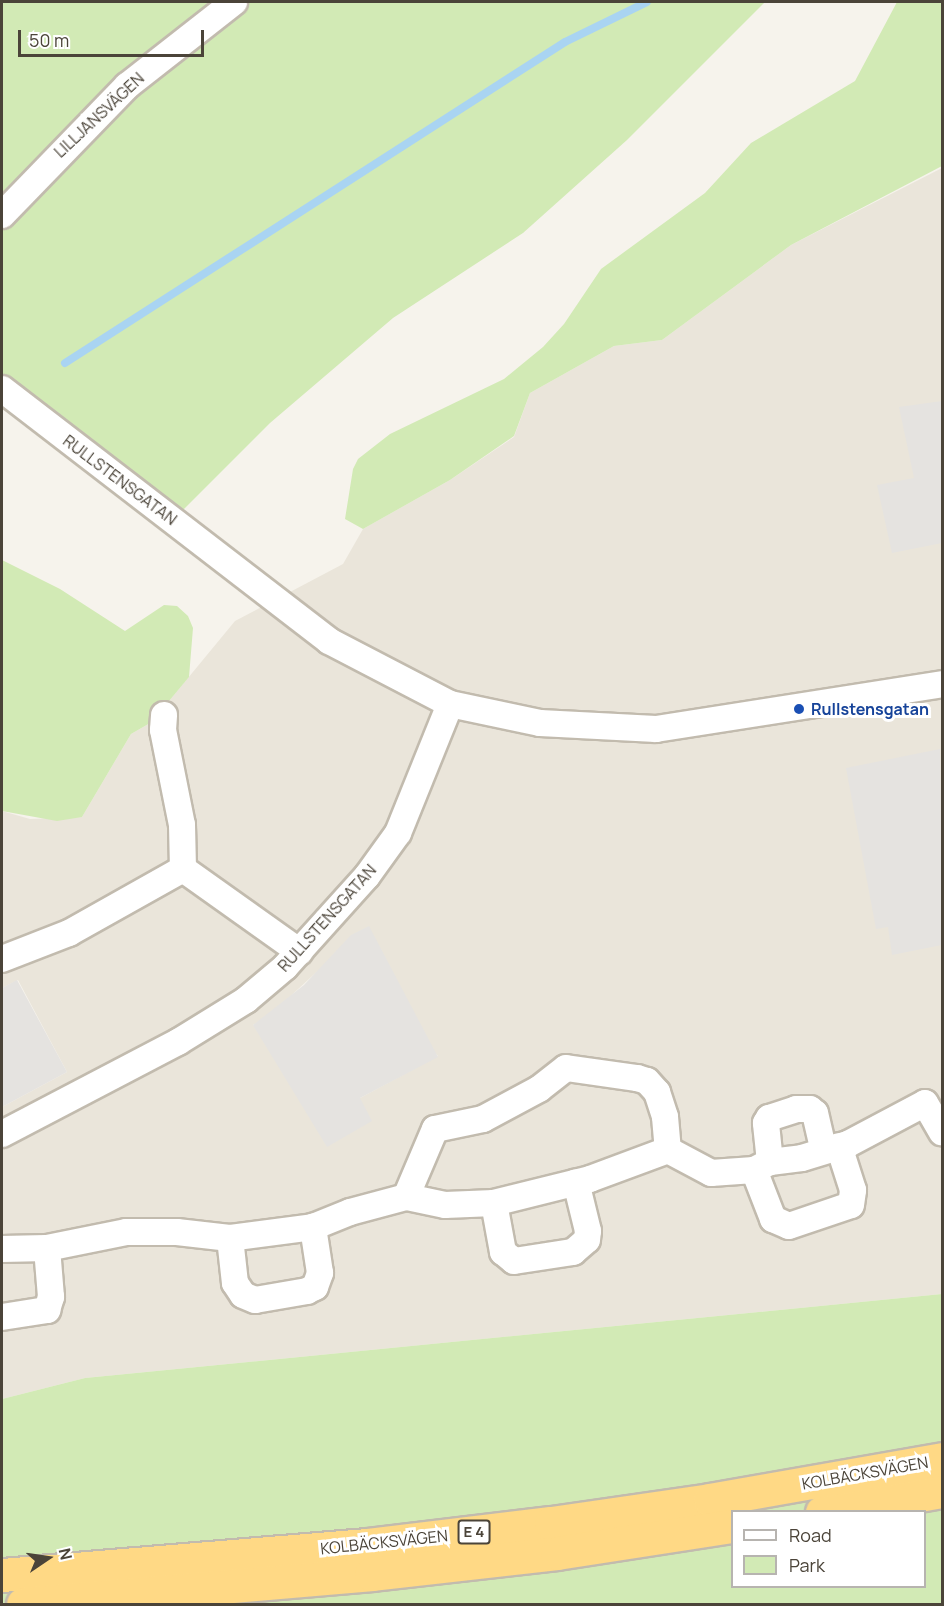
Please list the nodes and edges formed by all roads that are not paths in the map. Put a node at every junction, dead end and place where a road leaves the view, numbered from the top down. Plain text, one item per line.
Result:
1 (234, 2) edge
2 (2, 215) edge
3 (2, 389) edge
4 (942, 684) edge
5 (450, 704) junction
6 (164, 716) dead end
7 (183, 869) junction
8 (300, 952) junction
9 (2, 959) edge
10 (942, 1133) edge
11 (2, 1134) edge
12 (831, 1148) junction
13 (668, 1150) junction
14 (762, 1166) junction
15 (576, 1182) junction
16 (406, 1197) junction
17 (494, 1203) junction
18 (312, 1227) junction
19 (230, 1238) junction
20 (47, 1248) junction
21 (2, 1249) edge
22 (2, 1317) edge
23 (942, 1459) edge
24 (942, 1491) edge
25 (833, 1510) edge
26 (731, 1526) edge
27 (2, 1575) edge
28 (23, 1605) edge

1 - 2 street, LILLJANSVÄGEN
3 - 5 street, RULLSTENSGATAN
4 - 5 street, RULLSTENSGATAN
5 - 8 street, RULLSTENSGATAN
6 - 7 street
7 - 8 street
7 - 9 street
8 - 11 street, RULLSTENSGATAN
10 - 12 street
12 - 14 street
12 - 14 street
12 - 14 street
13 - 14 street
13 - 15 street
13 - 16 street
15 - 17 street
15 - 17 street
16 - 17 street
16 - 18 street
18 - 19 street
18 - 19 street
19 - 20 street
20 - 21 street
20 - 22 street
23 - 27 highway, KOLBÄCKSVÄGEN / E 4
24 - 25 highway, KOLBÄCKSVÄGEN
26 - 28 highway, KOLBÄCKSVÄGEN / E 4

